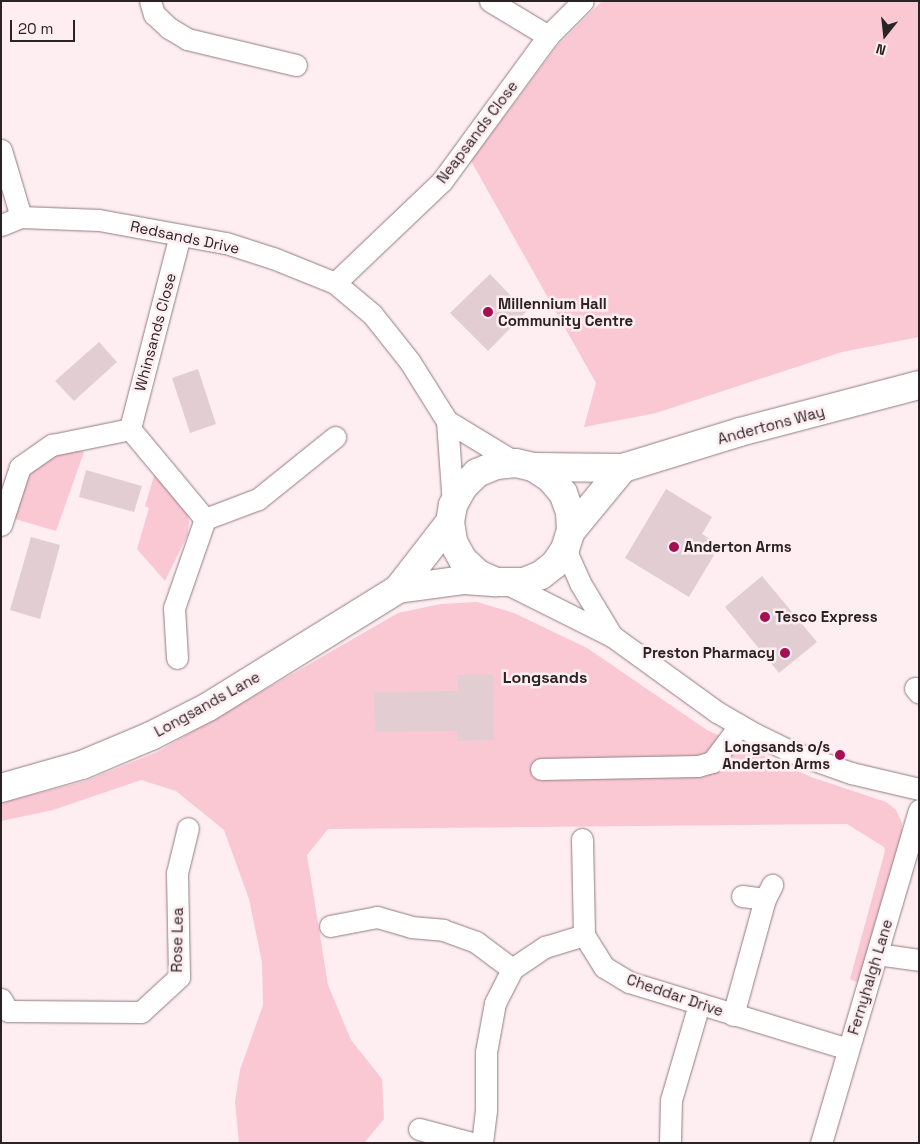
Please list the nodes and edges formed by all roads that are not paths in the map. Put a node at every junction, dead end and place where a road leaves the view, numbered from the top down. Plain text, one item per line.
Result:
1 (150, 1) edge
2 (490, 1) edge
3 (584, 1) edge
4 (548, 36) junction
5 (296, 65) dead end
6 (1, 150) edge
7 (21, 217) junction
8 (1, 225) edge
9 (180, 235) junction
10 (335, 283) junction
11 (919, 386) edge
12 (447, 421) junction
13 (130, 430) junction
14 (336, 437) dead end
15 (524, 465) junction
16 (624, 468) junction
17 (452, 513) junction
18 (205, 519) junction
19 (1, 524) edge
20 (568, 540) junction
21 (501, 582) junction
22 (398, 589) junction
23 (612, 636) junction
24 (176, 658) dead end
25 (740, 726) junction
26 (540, 769) dead end
27 (1, 788) edge
28 (919, 789) edge
29 (919, 810) edge
30 (188, 828) dead end
31 (582, 839) dead end
32 (742, 896) dead end
33 (330, 926) dead end
34 (584, 935) junction
35 (877, 954) junction
36 (919, 960) edge
37 (512, 969) junction
38 (1, 999) edge
39 (699, 1004) junction
40 (733, 1015) junction
41 (848, 1049) junction
42 (419, 1129) dead end
43 (472, 1143) edge
44 (482, 1143) edge
45 (670, 1143) edge
46 (821, 1143) edge

1 - 5 street
2 - 4 street
3 - 4 street, Neapsands Close
4 - 10 street, Neapsands Close
6 - 7 street
7 - 8 street, Redsands Drive
7 - 9 street, Redsands Drive
9 - 10 street, Redsands Drive
9 - 13 street, Whinsands Close
10 - 12 street, Redsands Drive
11 - 16 main road, Andertons Way
12 - 15 street, Redsands Drive
12 - 17 street, Redsands Drive
13 - 18 street
13 - 19 street
14 - 18 street
15 - 16 main road, Andertons Way
15 - 17 main road
15 - 20 main road
16 - 20 main road
17 - 21 main road
17 - 22 main road, Longsands Lane
18 - 24 street
20 - 21 main road
20 - 23 street, Longsands Lane
21 - 22 main road, Longsands Lane
21 - 23 street, Longsands Lane
22 - 27 main road, Longsands Lane
23 - 25 street, Longsands Lane
25 - 26 street
25 - 28 street, Longsands Lane
29 - 35 street, Fernyhalgh Lane
30 - 38 street, Rose Lea
31 - 34 street
32 - 40 street
33 - 37 street
34 - 37 street
34 - 39 street, Cheddar Drive
35 - 36 street
35 - 41 street, Fernyhalgh Lane
37 - 44 street
39 - 40 street, Cheddar Drive
39 - 45 street
40 - 41 street, Cheddar Drive
41 - 46 street, Fernyhalgh Lane
42 - 43 street

